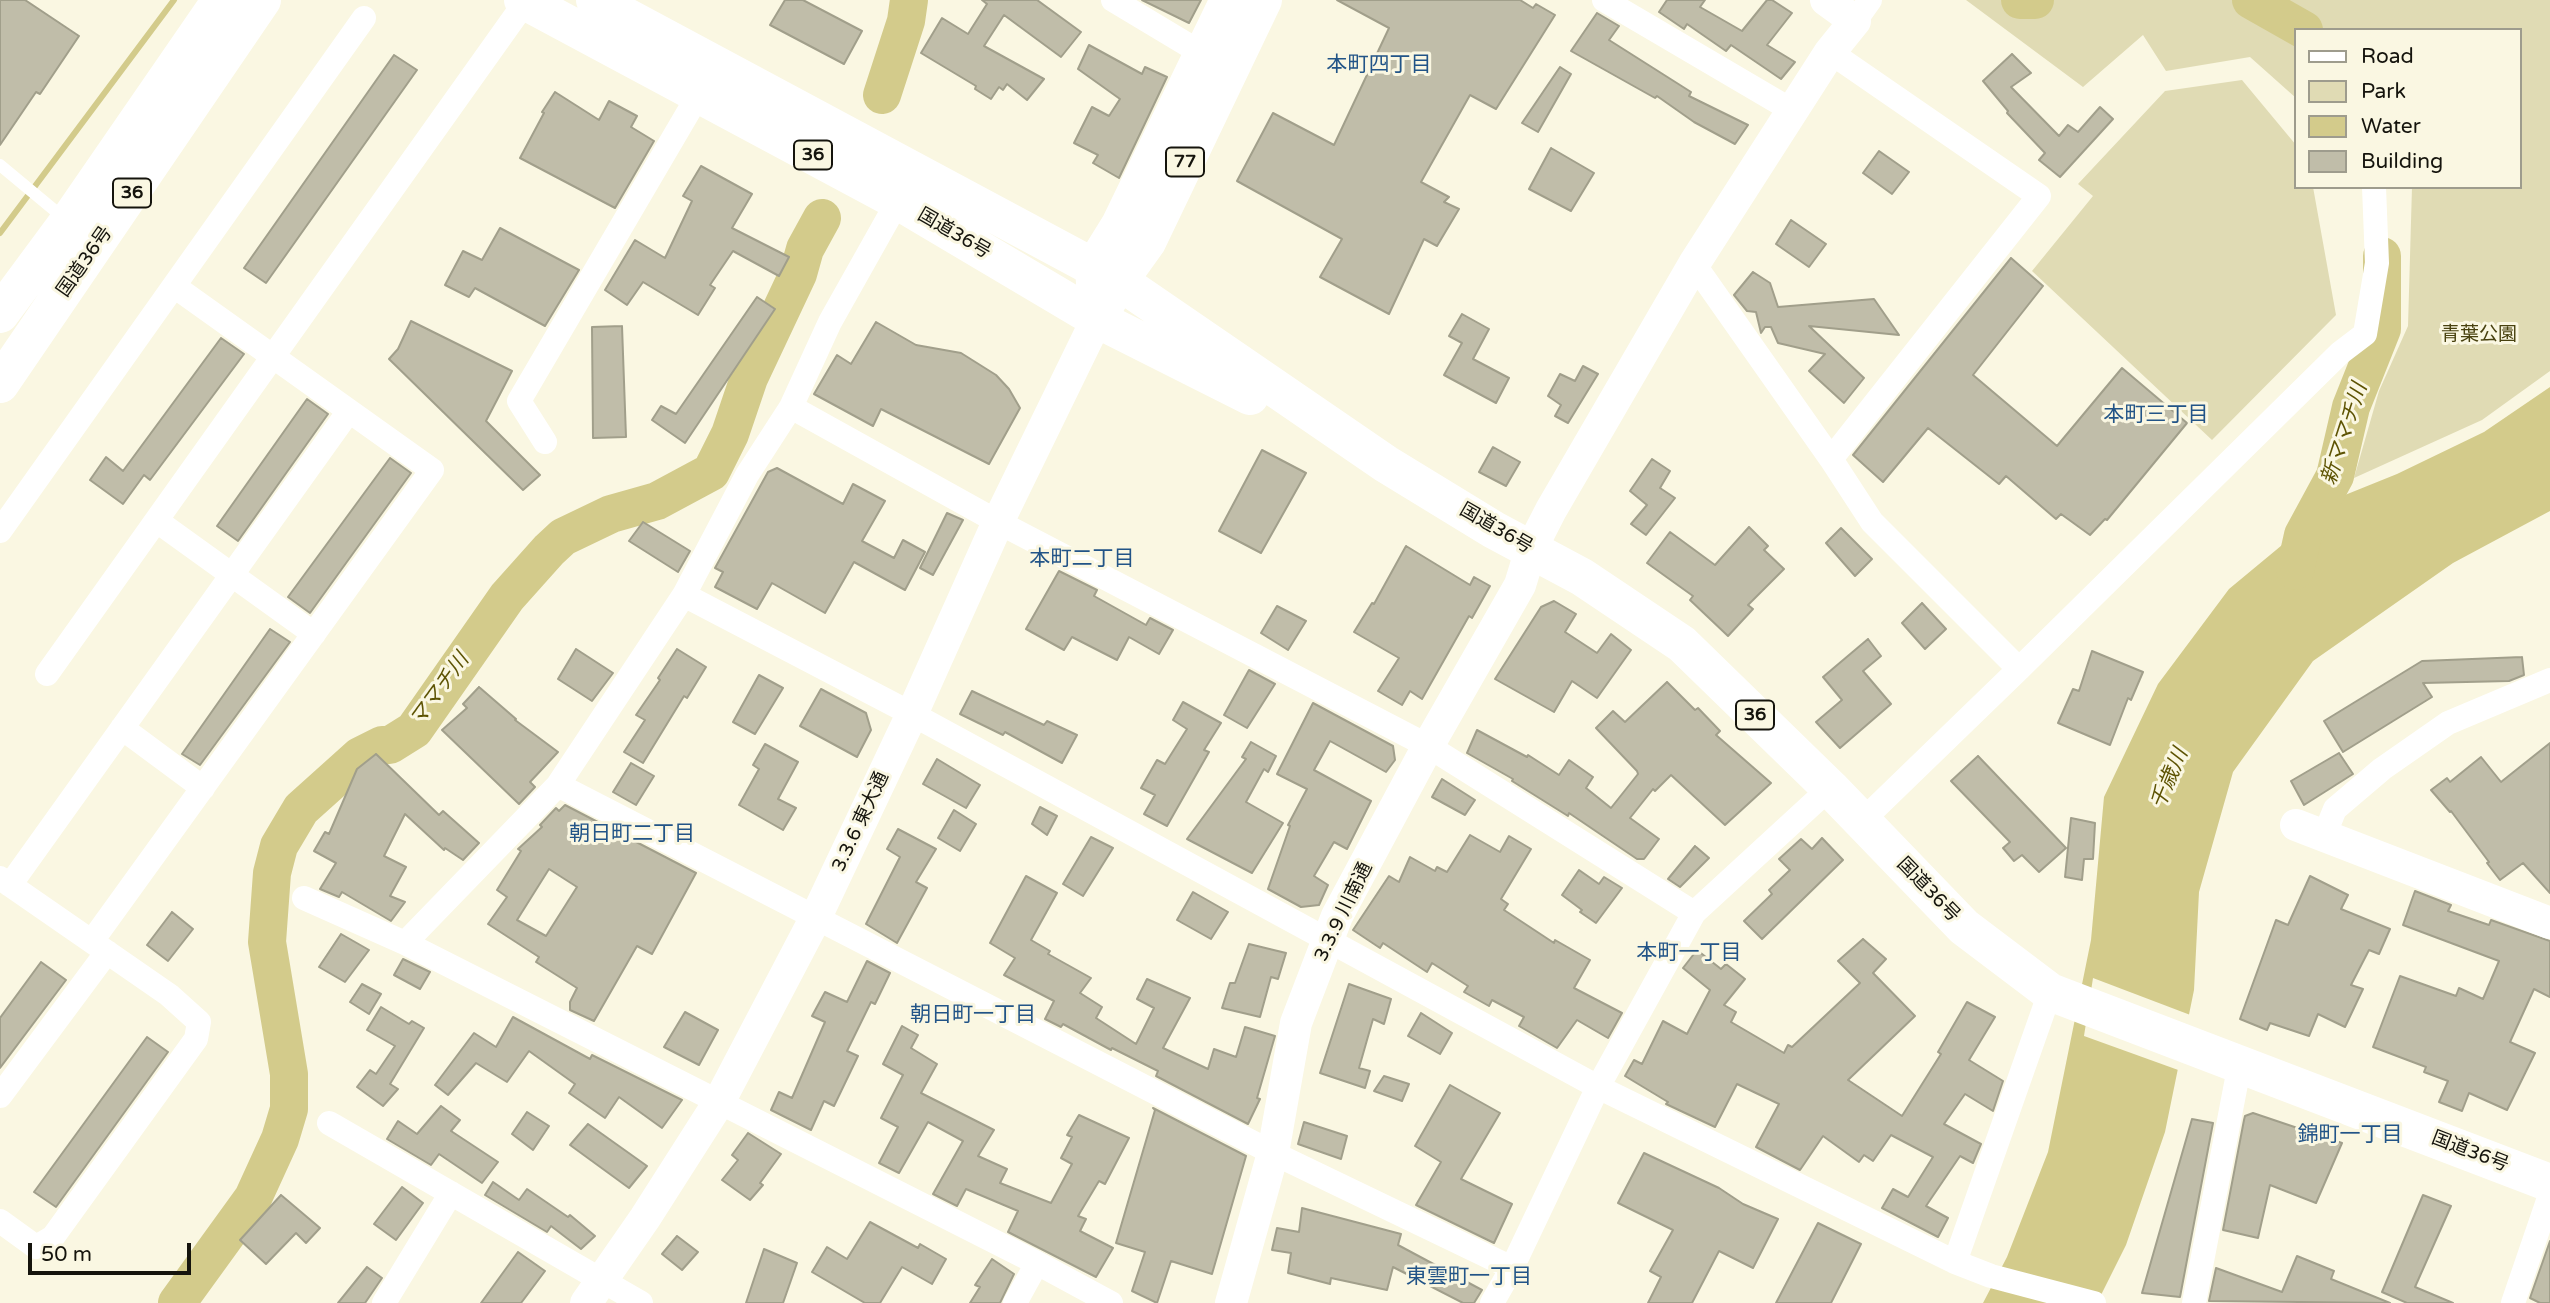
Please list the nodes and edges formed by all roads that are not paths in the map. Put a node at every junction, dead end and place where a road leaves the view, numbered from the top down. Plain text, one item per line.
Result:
1 (221, 0) edge
2 (262, 0) edge
3 (595, 0) edge
4 (1229, 0) edge
5 (1263, 0) edge
6 (1604, 0) edge
7 (1826, 0) edge
8 (524, 1) edge
9 (1121, 2) edge
10 (1862, 10) edge
11 (364, 18) dead end
12 (1830, 52) junction
13 (1203, 54) junction
14 (699, 94) junction
15 (1793, 111) junction
16 (0, 165) edge
17 (2374, 189) edge
18 (898, 201) junction
19 (68, 222) junction
20 (1695, 264) junction
21 (1107, 274) junction
22 (174, 286) junction
23 (0, 314) edge
24 (1097, 319) junction
25 (274, 357) junction
26 (0, 384) edge
27 (790, 407) junction
28 (349, 411) junction
29 (545, 442) dead end
30 (1831, 459) junction
31 (1386, 464) junction
32 (157, 521) junction
33 (998, 522) junction
34 (0, 531) edge
35 (1531, 549) junction
36 (231, 576) junction
37 (684, 595) junction
38 (314, 634) junction
39 (2020, 669) junction
40 (47, 674) dead end
41 (2550, 680) edge
42 (912, 714) junction
43 (122, 728) junction
44 (1429, 746) junction
45 (558, 785) junction
46 (203, 788) junction
47 (1830, 788) junction
48 (1861, 822) junction
49 (2310, 831) joint
50 (3, 880) edge
51 (304, 898) dead end
52 (1694, 913) junction
53 (816, 917) junction
54 (2550, 923) edge
55 (1327, 941) junction
56 (405, 943) junction
57 (100, 947) junction
58 (2050, 992) junction
59 (2240, 1063) junction
60 (1598, 1087) junction
61 (0, 1096) edge
62 (719, 1102) junction
63 (329, 1123) dead end
64 (1273, 1153) junction
65 (2550, 1183) edge
66 (451, 1194) junction
67 (2550, 1195) edge
68 (0, 1222) edge
69 (1955, 1262) junction
70 (1037, 1263) junction
71 (1511, 1268) junction
72 (594, 1292) edge
73 (384, 1303) edge
74 (641, 1303) edge
75 (1015, 1303) edge
76 (1111, 1303) edge
77 (1231, 1303) edge
78 (1492, 1303) edge
79 (2094, 1303) edge
80 (2194, 1303) edge
81 (2513, 1303) edge

1 - 19 main road, 国道36号 / 36
2 - 26 main road, 国道36号 / 36
3 - 21 main road, 国道36号 / 36
4 - 13 main road, 77
5 - 21 main road, 77
6 - 15 street
7 - 10 street
8 - 14 main road, 国道36号 / 36
8 - 25 street
9 - 13 street
10 - 12 street, 3.3.9 川南通
11 - 22 street
12 - 15 street, 3.3.9 川南通
12 - 30 street
13 - 21 main road, 77
14 - 18 main road, 国道36号 / 36
14 - 29 street
15 - 20 street, 3.3.9 川南通
16 - 19 lane
17 - 39 street
18 - 24 main road, 国道36号 / 36
18 - 27 street
19 - 23 main road, 国道36号 / 36
20 - 30 street
20 - 35 street, 3.3.9 川南通
21 - 24 main road
21 - 31 main road, 国道36号 / 36
22 - 25 street
22 - 34 street
24 - 31 main road, 国道36号 / 36
24 - 33 street, 3.3.6 東大通
25 - 28 street
25 - 32 street
27 - 33 street
27 - 37 street
28 - 36 street
28 - 38 street
30 - 39 street
31 - 35 main road, 国道36号 / 36
32 - 36 street
32 - 40 street
33 - 42 street, 3.3.6 東大通
33 - 44 street
35 - 44 street, 3.3.9 川南通
35 - 47 main road, 国道36号 / 36
36 - 38 street
36 - 43 street
37 - 42 street
37 - 45 street
38 - 46 street
39 - 48 street
41 - 49 street
42 - 53 street, 3.3.6 東大通
42 - 55 street
43 - 46 street
43 - 50 street
44 - 52 street
44 - 55 street, 3.3.9 川南通
45 - 53 street
45 - 56 street
46 - 57 street
47 - 48 main road, 国道36号 / 36
47 - 52 street
48 - 58 main road, 国道36号 / 36
49 - 54 street
50 - 57 street
51 - 56 street
52 - 60 street
53 - 62 street, 3.3.6 東大通
53 - 64 street
55 - 60 street
55 - 64 street, 3.3.9 川南通
56 - 62 street
57 - 61 street
57 - 68 street
58 - 59 main road, 国道36号 / 36
58 - 69 street
59 - 65 main road, 国道36号 / 36
59 - 80 street
60 - 69 street
60 - 71 street
62 - 70 street
62 - 72 street, 3.3.6 東大通
63 - 66 street
64 - 71 street
64 - 77 street, 3.3.9 川南通
66 - 72 street
66 - 73 street
67 - 81 street
69 - 79 street
70 - 75 street
70 - 76 street
71 - 78 street
72 - 74 street

